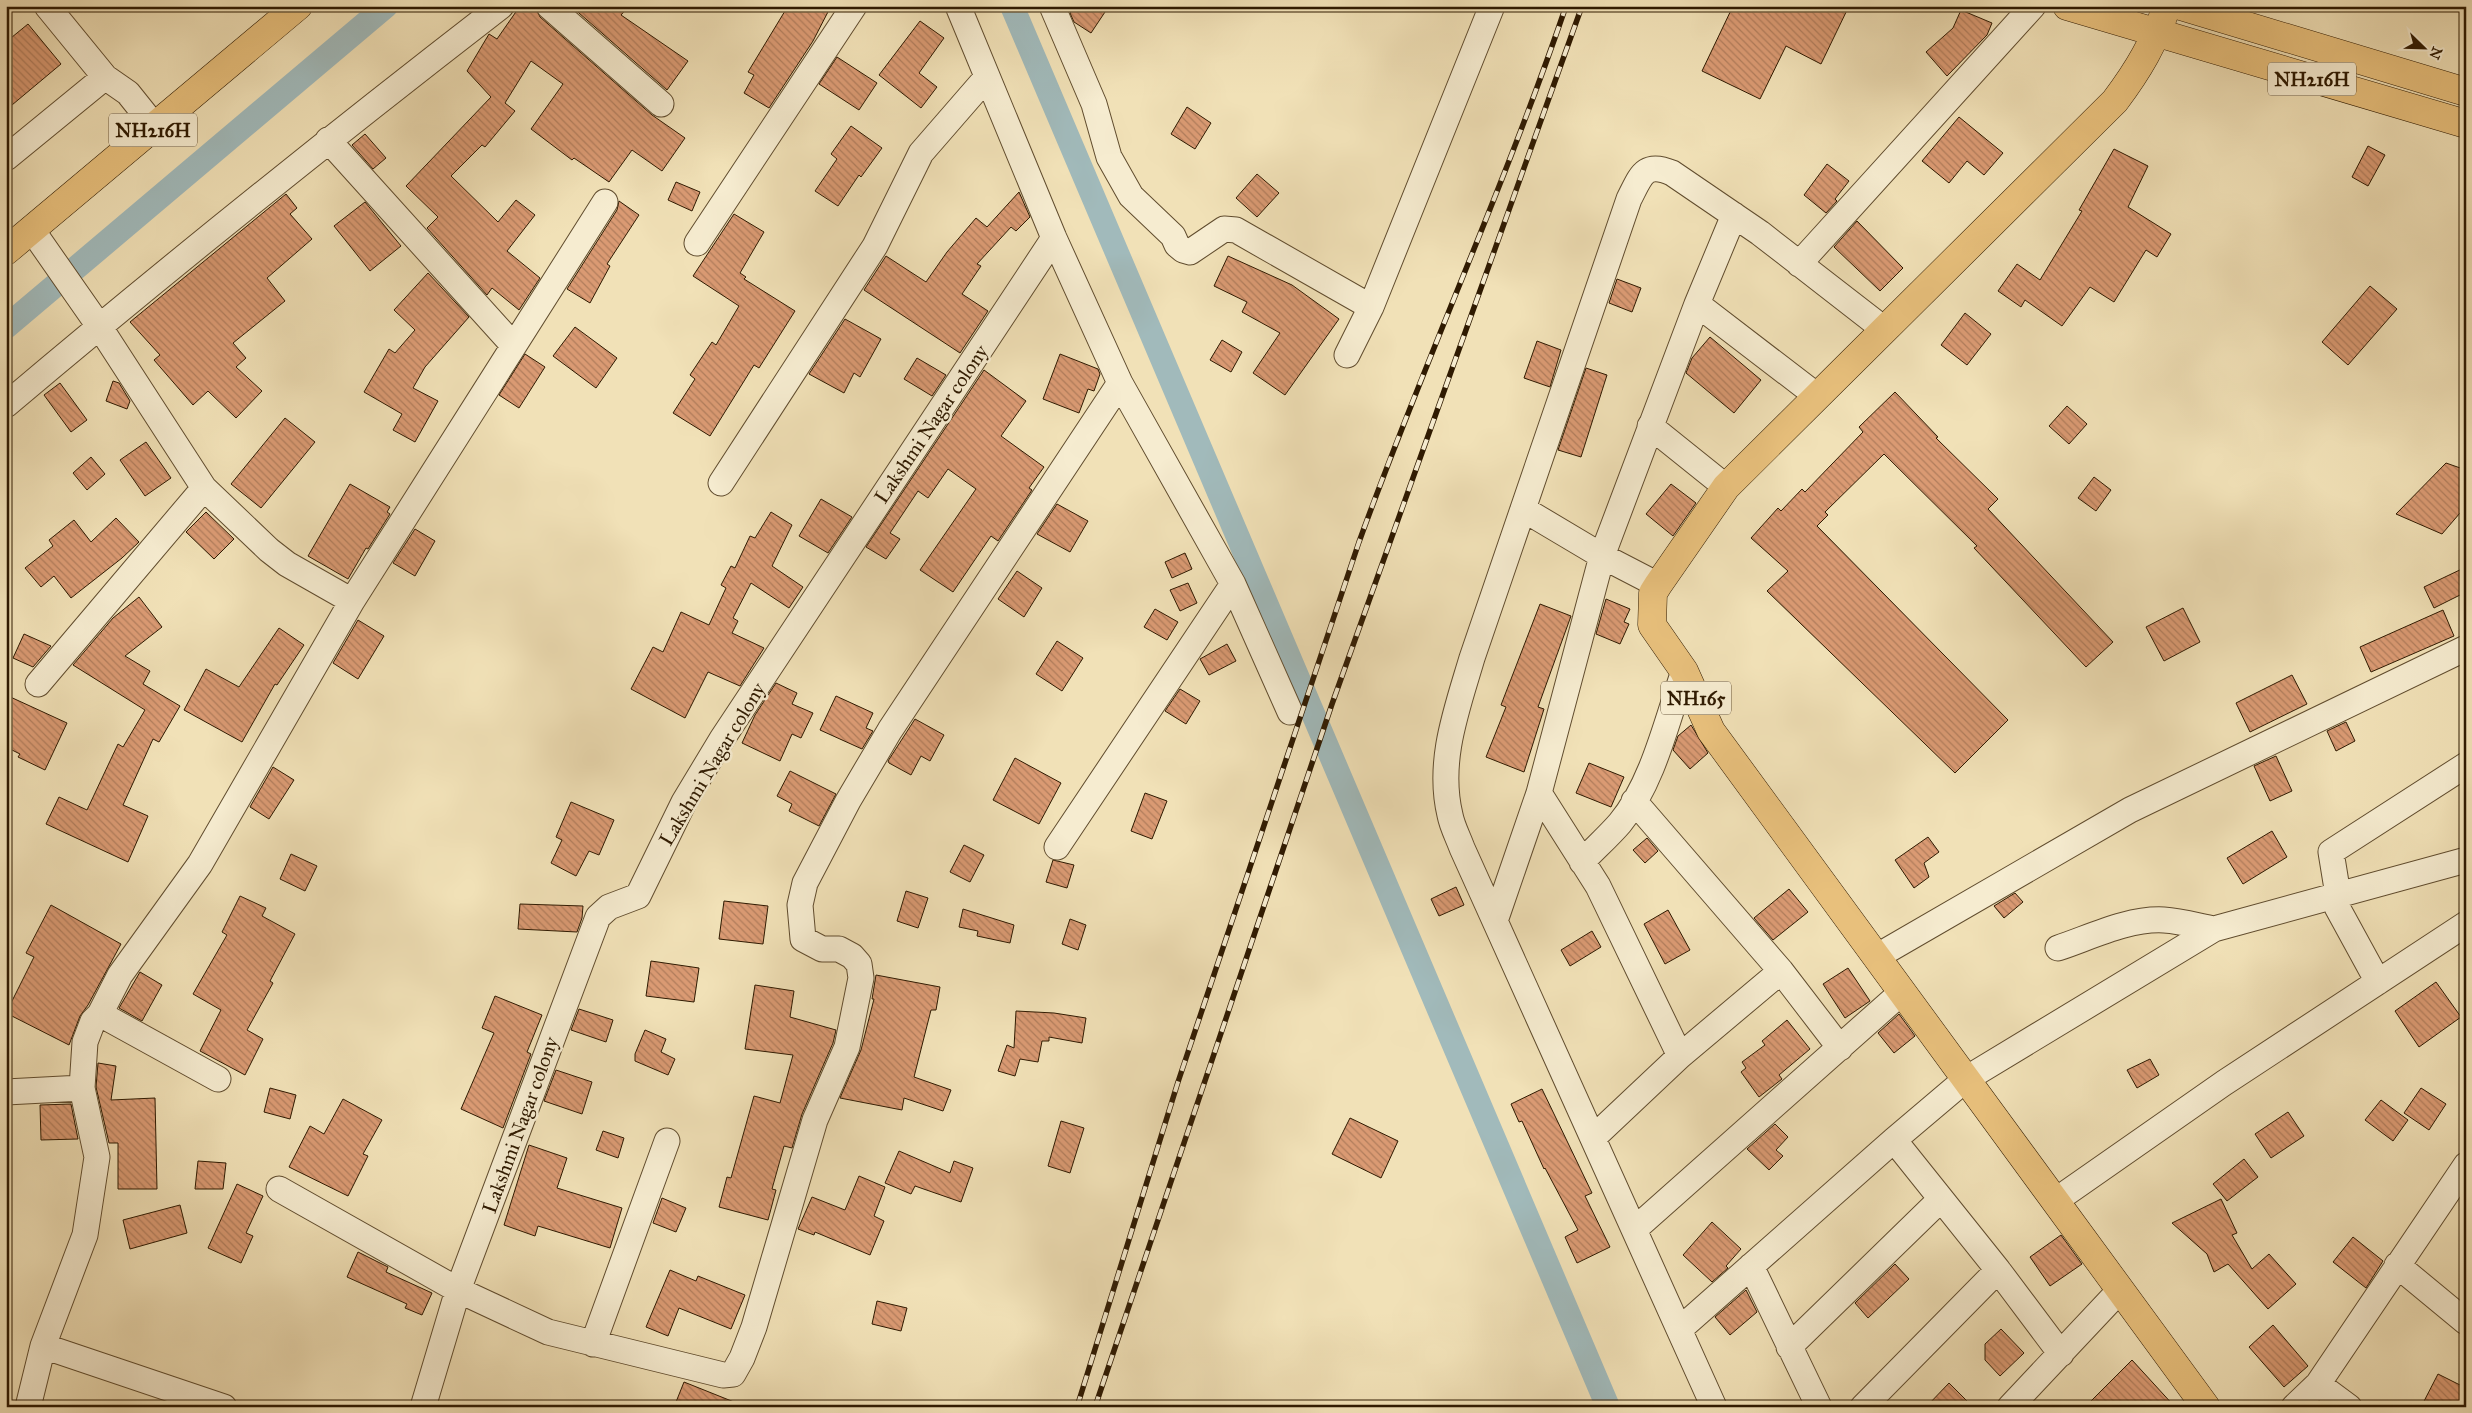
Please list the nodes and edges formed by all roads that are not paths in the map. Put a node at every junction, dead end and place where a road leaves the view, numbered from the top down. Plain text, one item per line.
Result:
1 (46, 6) edge
2 (298, 6) edge
3 (501, 6) edge
4 (548, 6) edge
5 (854, 6) edge
6 (958, 6) edge
7 (1492, 6) edge
8 (2033, 6) edge
9 (2067, 6) edge
10 (2167, 6) edge
11 (2181, 6) edge
12 (1058, 10) edge
13 (2158, 34) junction
14 (105, 76) junction
15 (987, 76) junction
16 (2466, 92) edge
17 (661, 104) dead end
18 (149, 120) junction
19 (2466, 124) edge
20 (328, 140) junction
21 (6, 158) edge
22 (606, 202) dead end
23 (1734, 215) junction
24 (32, 230) junction
25 (1054, 238) junction
26 (698, 243) dead end
27 (6, 251) edge
28 (1799, 264) junction
29 (1697, 304) junction
30 (1371, 307) junction
31 (98, 324) junction
32 (1885, 330) junction
33 (513, 345) junction
34 (1347, 355) dead end
35 (1120, 383) junction
36 (1817, 396) junction
37 (6, 406) edge
38 (1650, 426) junction
39 (721, 483) dead end
40 (1726, 487) junction
41 (204, 488) junction
42 (1523, 509) junction
43 (1602, 556) junction
44 (1233, 584) junction
45 (1658, 585) junction
46 (352, 601) junction
47 (2466, 648) edge
48 (1684, 671) junction
49 (38, 684) dead end
50 (1290, 712) dead end
51 (2466, 765) edge
52 (1540, 794) junction
53 (1634, 801) junction
54 (1057, 847) dead end
55 (2466, 860) edge
56 (1582, 862) junction
57 (2338, 895) junction
58 (1495, 920) junction
59 (2466, 924) edge
60 (2214, 930) junction
61 (2058, 948) dead end
62 (1876, 957) junction
63 (1781, 971) junction
64 (2378, 982) junction
65 (1902, 992) junction
66 (100, 1014) junction
67 (1840, 1048) junction
68 (1680, 1056) junction
69 (218, 1079) dead end
70 (1966, 1079) junction
71 (82, 1088) junction
72 (6, 1092) edge
73 (1594, 1138) junction
74 (1894, 1140) junction
75 (667, 1141) dead end
76 (2466, 1165) edge
77 (279, 1189) dead end
78 (1941, 1199) junction
79 (2055, 1201) junction
80 (1635, 1229) junction
81 (2397, 1265) junction
82 (1751, 1266) junction
83 (1998, 1270) junction
84 (458, 1290) junction
85 (2120, 1290) junction
86 (2466, 1322) edge
87 (1680, 1329) junction
88 (593, 1344) junction
89 (44, 1346) junction
90 (1790, 1347) junction
91 (2061, 1354) junction
92 (2318, 1384) junction
93 (2011, 1406) edge
94 (28, 1407) edge
95 (224, 1407) edge
96 (423, 1407) edge
97 (1714, 1407) edge
98 (1819, 1407) edge
99 (1863, 1407) edge
100 (2206, 1407) edge
101 (2294, 1407) edge
102 (2349, 1407) edge

1 - 14 street
2 - 18 highway, NH216H
3 - 20 street
4 - 17 street
5 - 26 street
6 - 15 street
7 - 30 street
8 - 28 street
9 - 13 highway
10 - 13 highway, NH165
11 - 16 highway, NH216H
12 - 30 street
13 - 19 highway, NH216H
13 - 32 highway, NH165
14 - 18 street
14 - 21 street
15 - 25 street
15 - 39 street
18 - 24 highway, NH216H
20 - 31 street
20 - 33 street
22 - 33 street
23 - 28 street
23 - 29 street
23 - 42 street
24 - 27 highway, NH216H
24 - 31 street
25 - 35 street
25 - 84 street, Lakshmi Nagar colony
28 - 32 street
29 - 36 street
29 - 38 street
30 - 34 street
31 - 37 street
31 - 41 street
32 - 36 highway, NH165
33 - 46 street
35 - 44 street
35 - 88 street
36 - 40 highway, NH165
38 - 40 street
38 - 43 street
40 - 45 highway, NH165
41 - 46 street
41 - 49 street
42 - 43 street
42 - 58 street
43 - 45 street
43 - 52 street
44 - 50 street
44 - 54 street
45 - 48 highway, NH165
46 - 66 street
47 - 62 street
48 - 53 street
48 - 62 highway, NH165
51 - 57 street
52 - 56 street
52 - 58 street
53 - 56 street
53 - 63 street
55 - 57 street
56 - 68 street
57 - 60 street
57 - 64 street
58 - 73 street
59 - 64 street
60 - 61 street
60 - 70 street
62 - 65 highway, NH165
63 - 67 street
63 - 68 street
64 - 79 street
65 - 67 street
65 - 70 highway, NH165
66 - 69 street
66 - 71 street
67 - 80 street
68 - 73 street
70 - 74 street
70 - 79 highway, NH165
71 - 72 street
71 - 89 street
73 - 80 street
74 - 78 street
74 - 82 street
75 - 88 street
76 - 81 street
77 - 84 street
78 - 83 street
78 - 90 street
79 - 85 highway, NH165
80 - 87 street
81 - 86 street
81 - 92 street
82 - 87 street
82 - 90 street
83 - 91 street
83 - 99 street
84 - 88 street
84 - 96 street, Lakshmi Nagar colony
85 - 91 street
85 - 100 highway, NH165
87 - 97 street
89 - 94 street
89 - 95 street
90 - 98 street
91 - 93 street
92 - 101 street
92 - 102 street

